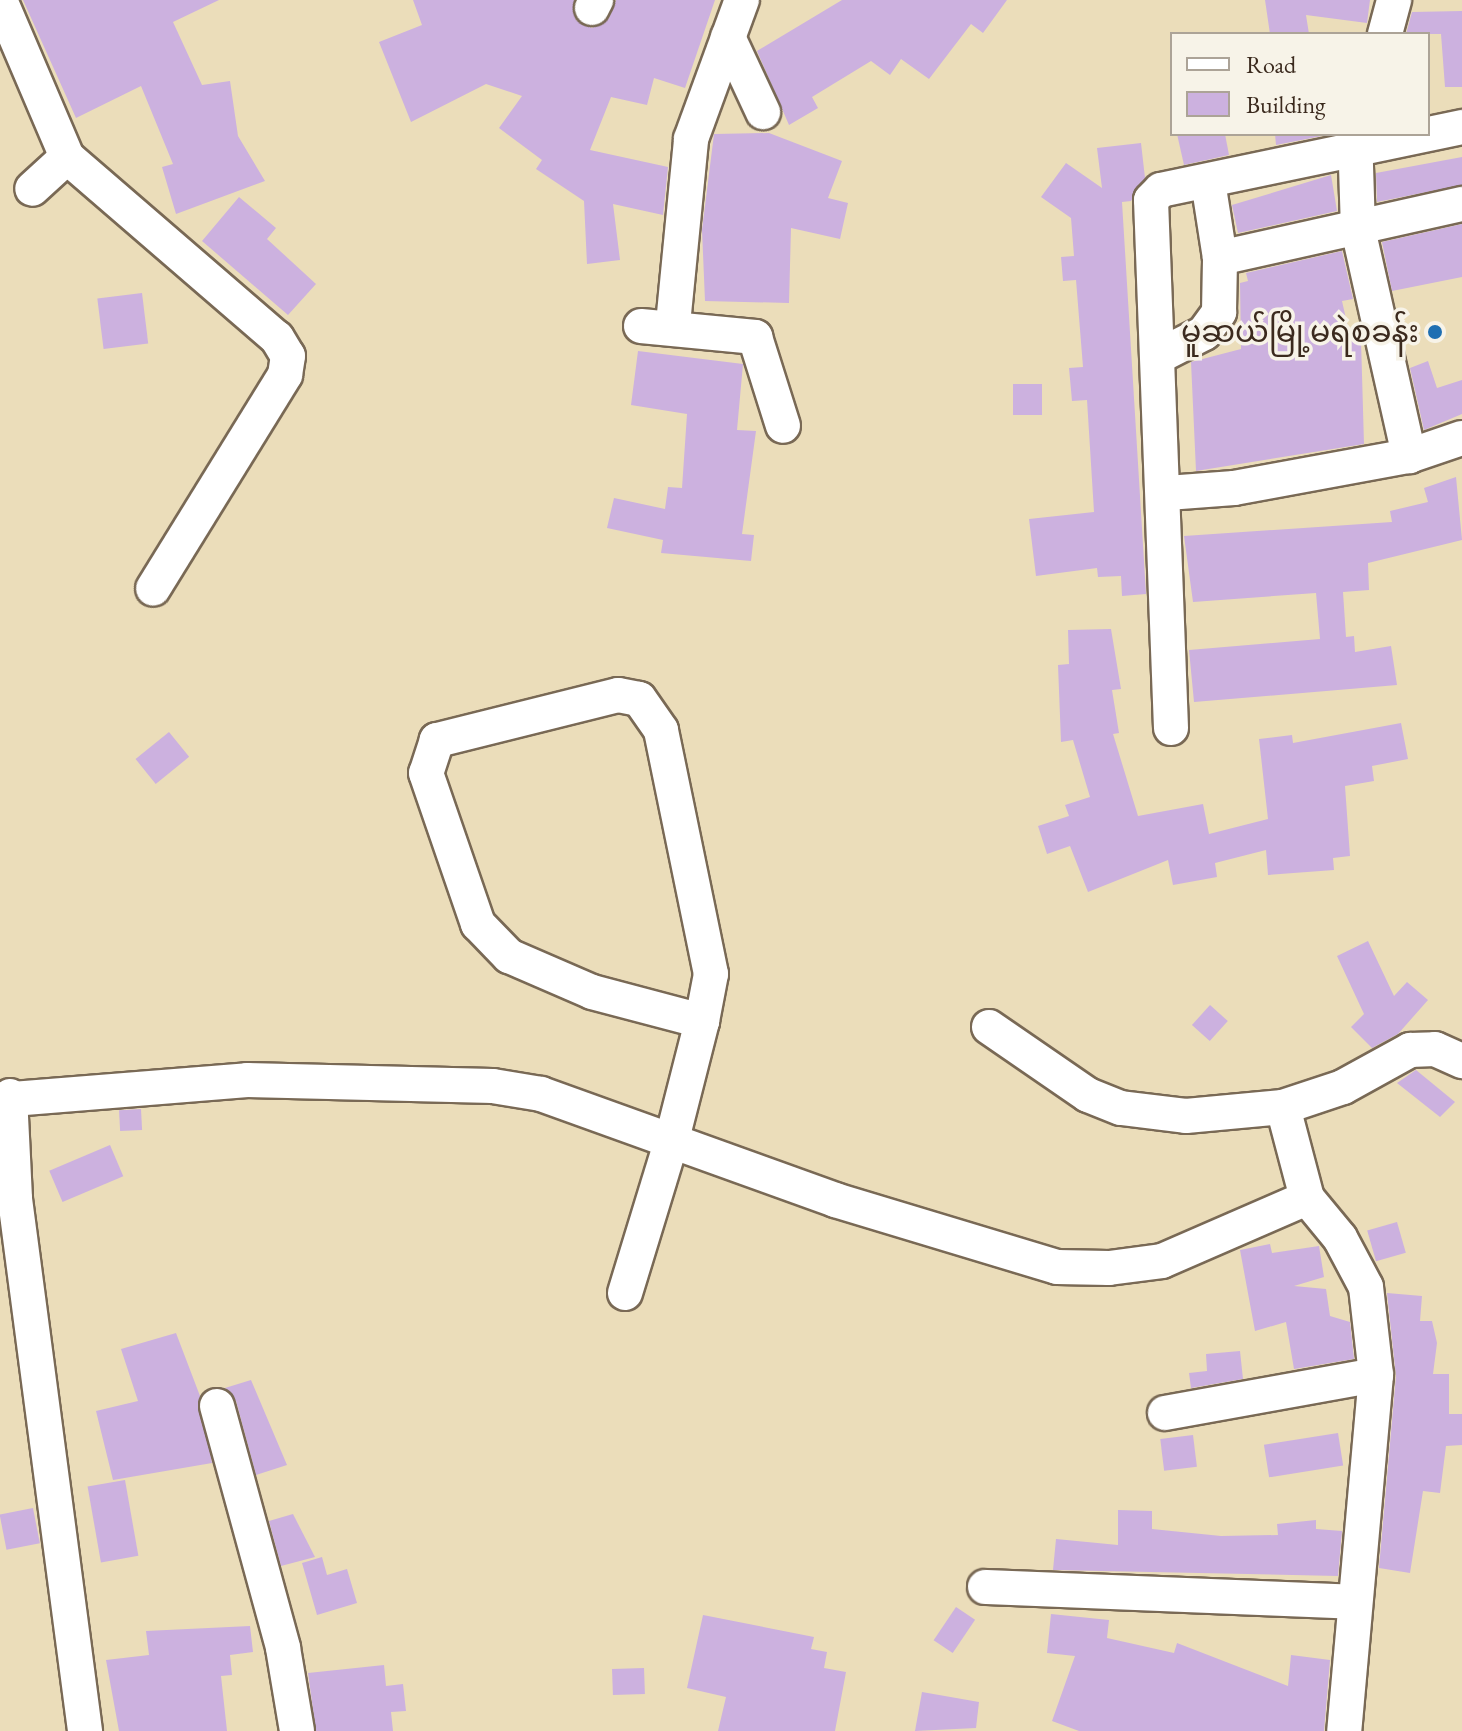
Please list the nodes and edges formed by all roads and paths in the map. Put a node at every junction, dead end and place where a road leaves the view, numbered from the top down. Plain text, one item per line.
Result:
1 (0, 0) edge
2 (742, 0) edge
3 (1394, 0) edge
4 (1386, 32) edge
5 (728, 37) junction
6 (15, 75) edge
7 (763, 112) dead end
8 (1462, 127) edge
9 (1430, 132) edge
10 (1401, 136) edge
11 (1353, 143) edge
12 (67, 157) junction
13 (1208, 181) junction
14 (32, 189) dead end
15 (1462, 204) edge
16 (1358, 229) junction
17 (1220, 258) junction
18 (1159, 356) junction
19 (783, 426) dead end
20 (1462, 438) edge
21 (1409, 456) junction
22 (1167, 493) junction
23 (153, 589) dead end
24 (1171, 728) dead end
25 (702, 1021) junction
26 (989, 1027) dead end
27 (1462, 1061) edge
28 (5, 1098) edge
29 (1283, 1107) junction
30 (671, 1143) junction
31 (1307, 1198) junction
32 (625, 1293) dead end
33 (1376, 1375) junction
34 (217, 1406) dead end
35 (1165, 1413) dead end
36 (985, 1587) dead end
37 (1355, 1602) junction
38 (85, 1731) edge
39 (297, 1731) edge
40 (1344, 1731) edge

1 - 6 street
2 - 5 street
3 - 4 street
5 - 7 street
5 - 19 street
6 - 12 street
8 - 9 street
10 - 11 street
11 - 13 street
11 - 16 street
12 - 14 street
12 - 23 street
13 - 17 street
13 - 18 street
15 - 16 street
16 - 17 street
16 - 21 street
17 - 18 street
18 - 22 street
20 - 21 street
21 - 22 street
22 - 24 street
25 - 25 street
25 - 30 street
26 - 29 street
27 - 29 street
28 - 30 street
28 - 38 street
29 - 31 street
30 - 31 street
30 - 32 street
31 - 33 street
33 - 35 street
33 - 37 street
34 - 39 street
36 - 37 street
37 - 40 street

